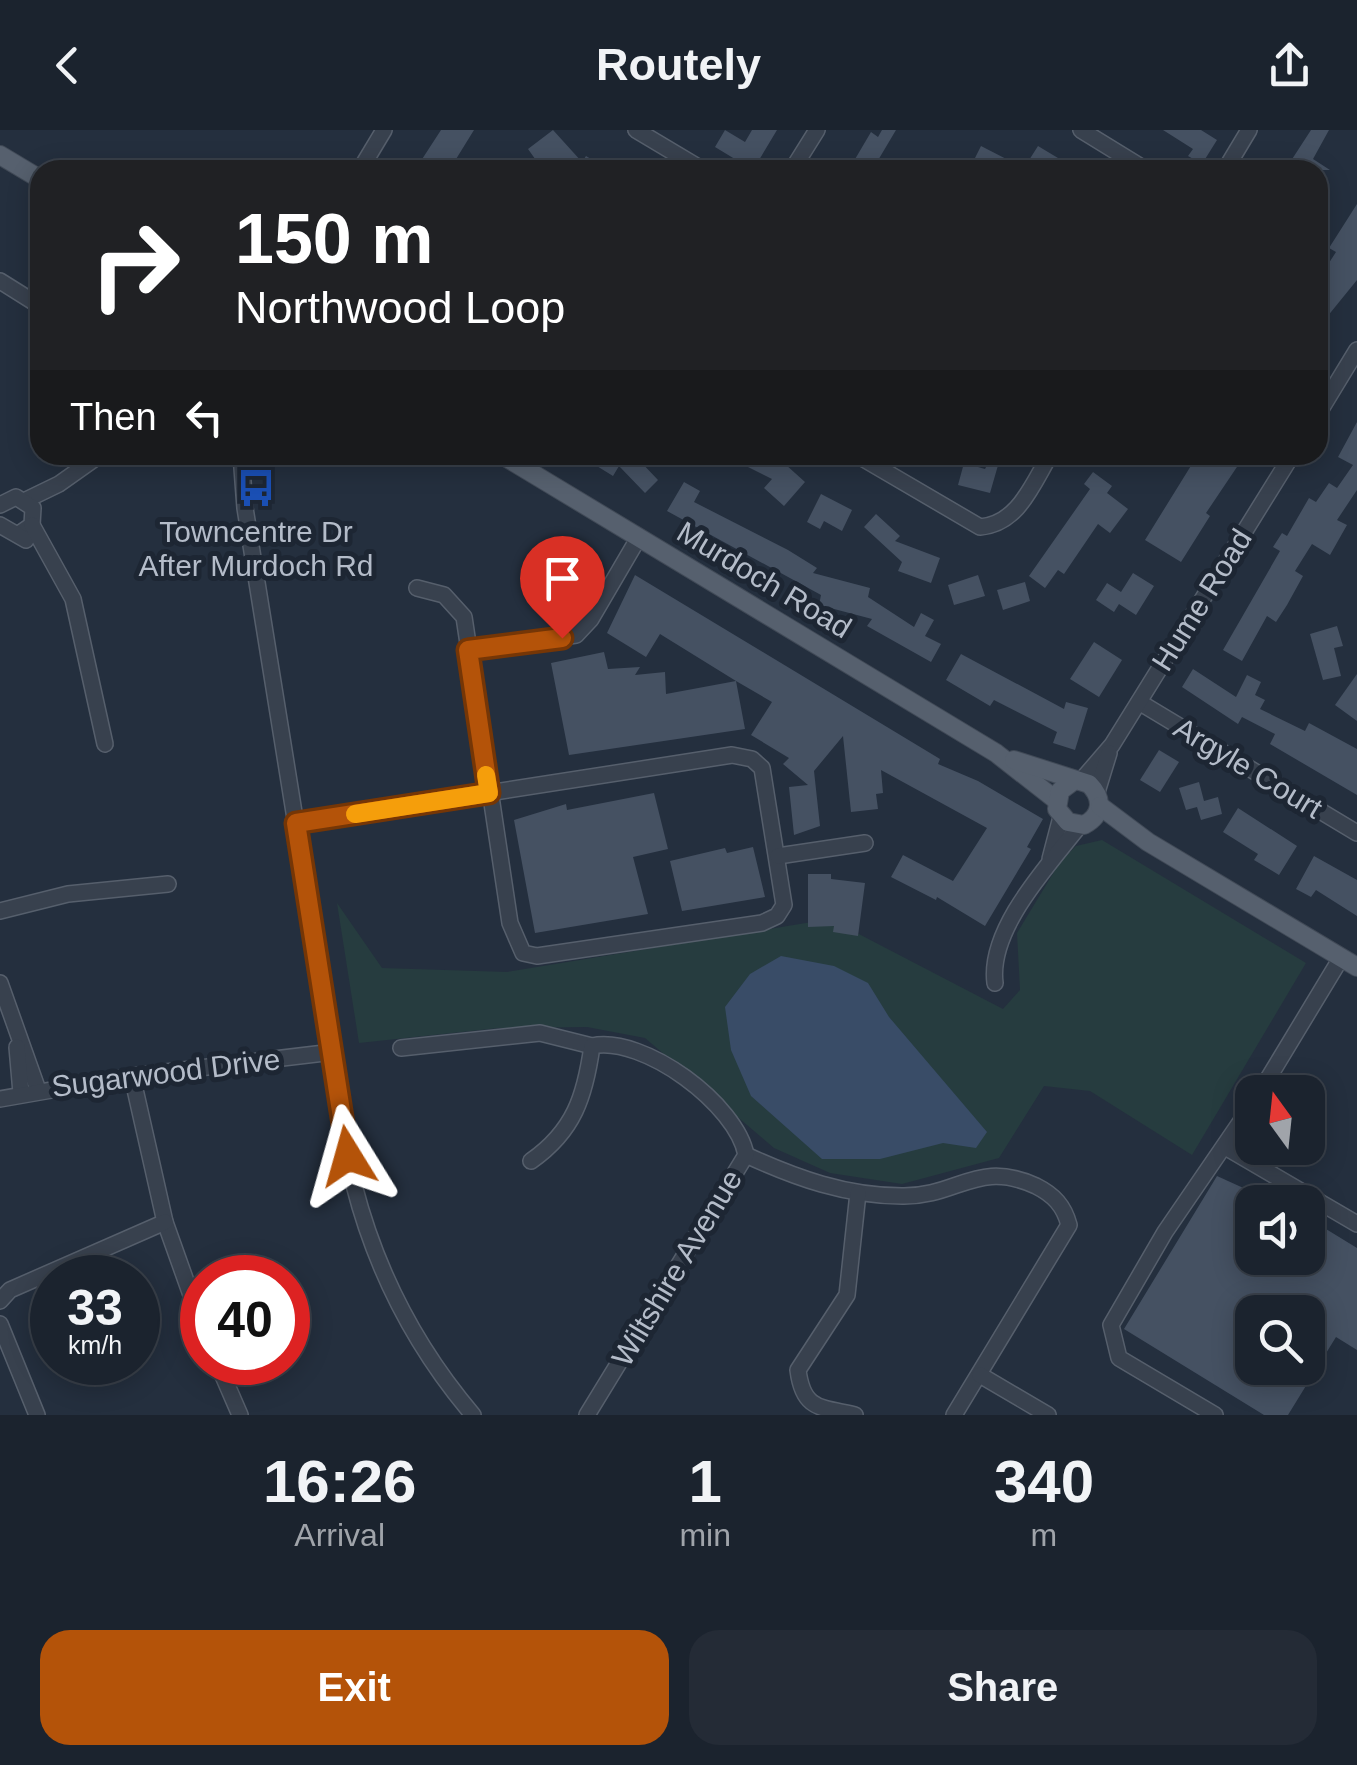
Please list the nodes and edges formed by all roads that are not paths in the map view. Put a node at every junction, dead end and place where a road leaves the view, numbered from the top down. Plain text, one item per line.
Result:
1 (636, 130) edge
2 (818, 130) edge
3 (1080, 130) edge
4 (1249, 130) edge
5 (381, 131) edge
6 (0, 155) edge
7 (365, 160) edge
8 (686, 160) edge
9 (798, 160) edge
10 (1130, 160) edge
11 (1231, 160) edge
12 (30, 173) edge
13 (0, 281) edge
14 (30, 300) edge
15 (1357, 350) edge
16 (1328, 398) edge
17 (86, 465) edge
18 (242, 465) edge
19 (519, 465) edge
20 (874, 465) edge
21 (1044, 465) edge
22 (1286, 465) edge
23 (13, 516) edge
24 (639, 537) junction
25 (417, 588) dead end
26 (468, 650) junction
27 (1139, 702) junction
28 (105, 744) dead end
29 (1112, 745) junction
30 (996, 753) junction
31 (1076, 782) junction
32 (489, 793) junction
33 (1058, 808) junction
34 (1092, 811) junction
35 (296, 823) junction
36 (1357, 833) edge
37 (865, 843) dead end
38 (778, 856) junction
39 (1049, 863) junction
40 (168, 884) dead end
41 (0, 911) edge
42 (1349, 963) edge
43 (0, 982) edge
44 (995, 983) dead end
45 (14, 1024) junction
46 (592, 1046) junction
47 (401, 1048) dead end
48 (333, 1052) junction
49 (1272, 1075) edge
50 (132, 1076) junction
51 (38, 1090) junction
52 (20, 1093) junction
53 (0, 1098) edge
54 (1235, 1134) edge
55 (1227, 1148) junction
56 (746, 1155) junction
57 (531, 1161) dead end
58 (858, 1193) junction
59 (165, 1222) junction
60 (1357, 1224) edge
61 (180, 1264) edge
62 (0, 1300) edge
63 (0, 1324) edge
64 (980, 1375) junction
65 (227, 1385) edge
66 (38, 1415) edge
67 (240, 1415) edge
68 (473, 1415) edge
69 (587, 1415) edge
70 (855, 1415) edge
71 (954, 1415) edge
72 (1048, 1415) edge
73 (1216, 1415) edge

1 - 8 street
2 - 9 street
3 - 10 street
4 - 11 street
5 - 7 street
6 - 12 main road
13 - 14 street
15 - 16 street
17 - 23 street
18 - 35 street
19 - 24 main road, Murdoch Road
20 - 21 street
22 - 27 street, Hume Road
23 - 28 street
24 - 26 street
24 - 30 main road, Murdoch Road
25 - 26 street
26 - 32 street
27 - 29 street, Hume Road
27 - 36 street, Argyle Court
29 - 31 street, Hume Road
29 - 34 street, Hume Road
30 - 31 main road, Murdoch Road
30 - 33 main road, Murdoch Road
31 - 33 main road
31 - 34 main road, Murdoch Road
32 - 35 street
32 - 38 street
32 - 38 street
33 - 34 main road, Murdoch Road
33 - 39 street
34 - 39 street
34 - 42 main road, Murdoch Road
35 - 48 street
37 - 38 street
39 - 44 street
40 - 41 street
42 - 49 street
43 - 45 street
45 - 51 street
45 - 52 street
46 - 47 street, Wiltshire Avenue
46 - 56 street, Wiltshire Avenue
46 - 57 street
48 - 50 street, Sugarwood Drive
48 - 68 street
50 - 51 street, Sugarwood Drive
50 - 59 street
51 - 52 street, Sugarwood Drive
52 - 53 street, Sugarwood Drive
54 - 55 street
55 - 60 street
55 - 73 street
56 - 58 street
56 - 69 street, Wiltshire Avenue
58 - 64 street
58 - 70 street
59 - 61 street
59 - 62 street
63 - 66 street
64 - 71 street
64 - 72 street
65 - 67 street

